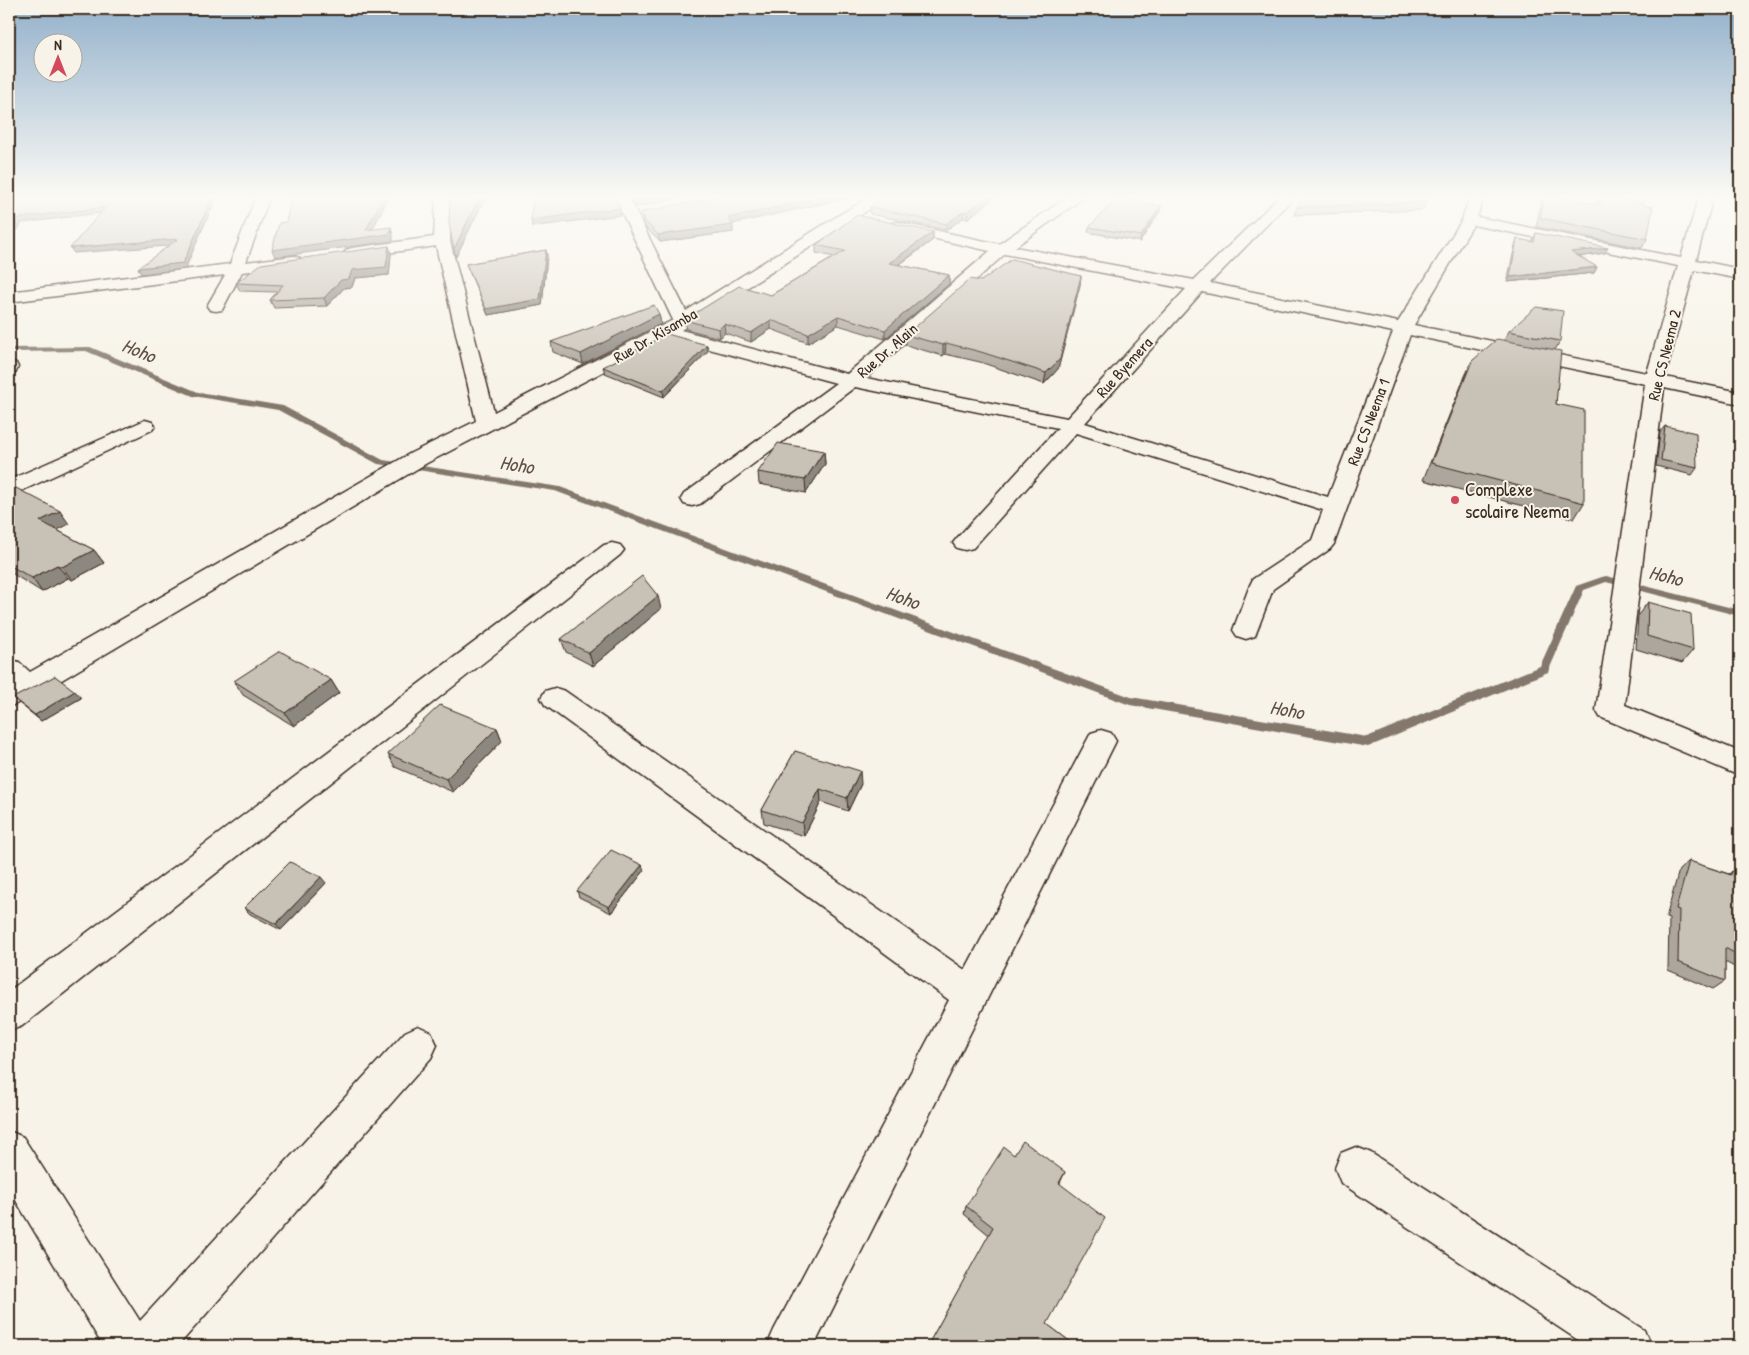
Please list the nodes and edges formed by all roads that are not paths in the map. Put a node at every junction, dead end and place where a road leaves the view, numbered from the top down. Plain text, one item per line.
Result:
1 (240, 259) edge
2 (306, 259) edge
3 (446, 259) edge
4 (652, 259) edge
5 (779, 259) edge
6 (990, 259) edge
7 (1056, 259) edge
8 (1225, 259) edge
9 (1445, 259) edge
10 (1665, 259) edge
11 (1690, 259) edge
12 (1689, 264) junction
13 (236, 270) junction
14 (1740, 274) edge
15 (1198, 286) junction
16 (9, 297) edge
17 (216, 306) dead end
18 (682, 320) junction
19 (1403, 329) junction
20 (666, 332) junction
21 (1655, 380) junction
22 (851, 381) junction
23 (1740, 398) edge
24 (487, 424) junction
25 (1071, 425) junction
26 (146, 426) dead end
27 (9, 488) edge
28 (692, 499) dead end
29 (1336, 507) junction
30 (965, 543) dead end
31 (612, 550) dead end
32 (1246, 630) dead end
33 (9, 669) edge
34 (18, 692) edge
35 (555, 698) dead end
36 (1101, 741) dead end
37 (1740, 764) edge
38 (971, 995) junction
39 (9, 1013) edge
40 (418, 1045) dead end
41 (9, 1151) edge
42 (1356, 1168) dead end
43 (129, 1346) edge
44 (148, 1346) edge
45 (790, 1346) edge
46 (1628, 1346) edge

1 - 13 street
2 - 13 street
3 - 24 street
4 - 18 street
5 - 18 street, Rue Dr. Kisamba
6 - 22 street, Rue Dr. Alain
7 - 15 street
8 - 15 street, Rue Byemera
9 - 19 street, Rue CS Neema 1
10 - 12 street
11 - 12 street, Rue CS Neema 2
12 - 14 street
12 - 21 street, Rue CS Neema 2
13 - 16 street
13 - 17 street
15 - 19 street
15 - 25 street, Rue Byemera
18 - 20 street, Rue Dr. Kisamba
19 - 21 street
19 - 29 street, Rue CS Neema 1
20 - 22 street
20 - 24 street, Rue Dr. Kisamba
21 - 23 street
21 - 37 street, Rue CS Neema 2
22 - 25 street
22 - 28 street, Rue Dr. Alain
24 - 34 street, Rue Dr. Kisamba
25 - 29 street
25 - 30 street, Rue Byemera
26 - 27 street
29 - 32 street, Rue CS Neema 1
31 - 39 street
33 - 34 street
35 - 38 street
36 - 38 street
38 - 45 street
40 - 44 street
41 - 43 street
42 - 46 street

